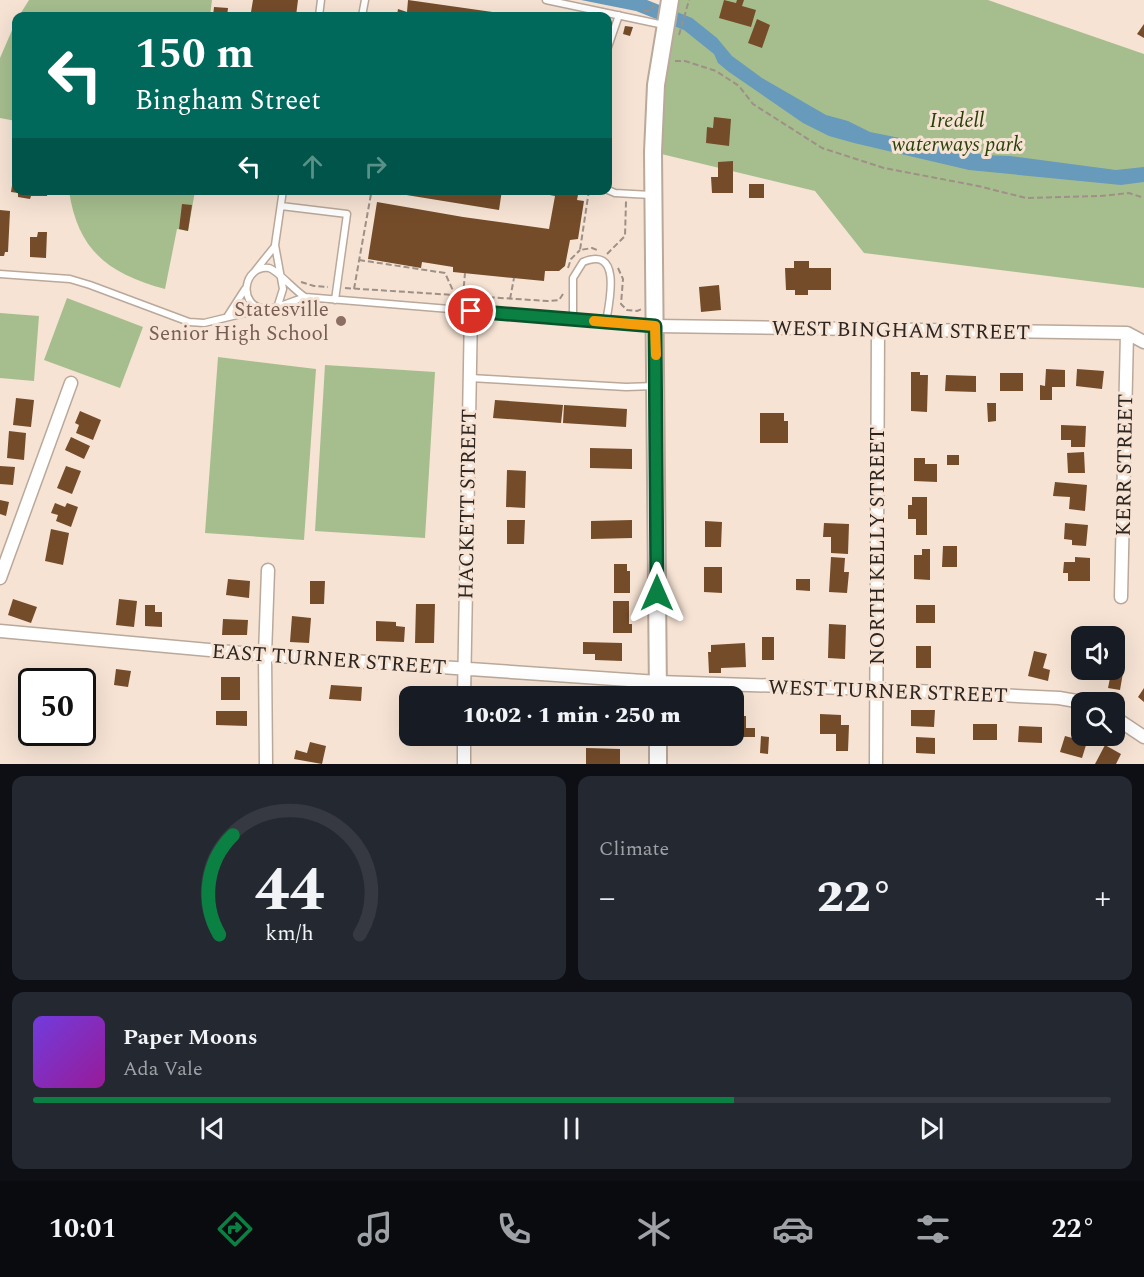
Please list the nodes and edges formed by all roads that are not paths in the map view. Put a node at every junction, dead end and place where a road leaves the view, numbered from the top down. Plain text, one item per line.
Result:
1 (546, 0) edge
2 (670, 0) edge
3 (604, 12) edge
4 (612, 14) edge
5 (619, 15) junction
6 (665, 25) junction
7 (612, 35) edge
8 (612, 192) edge
9 (282, 195) edge
10 (653, 195) junction
11 (281, 206) junction
12 (275, 245) junction
13 (0, 274) edge
14 (253, 274) junction
15 (282, 277) junction
16 (244, 289) junction
17 (305, 297) junction
18 (334, 300) junction
19 (278, 305) junction
20 (263, 309) junction
21 (471, 311) junction
22 (227, 317) junction
23 (573, 319) junction
24 (606, 322) junction
25 (655, 326) junction
26 (878, 329) junction
27 (1127, 333) junction
28 (1144, 342) edge
29 (470, 378) junction
30 (71, 383) dead end
31 (656, 386) junction
32 (268, 570) dead end
33 (0, 579) edge
34 (1121, 597) dead end
35 (0, 631) edge
36 (265, 655) junction
37 (464, 669) junction
38 (464, 686) edge
39 (629, 686) edge
40 (658, 686) edge
41 (744, 689) edge
42 (876, 689) junction
43 (1071, 700) edge
44 (1125, 724) edge
45 (1144, 737) edge
46 (464, 746) edge
47 (658, 746) edge
48 (266, 764) edge
49 (464, 764) edge
50 (658, 764) edge
51 (876, 764) edge

1 - 3 lane
2 - 6 main road
4 - 5 lane
5 - 6 lane
5 - 7 lane
6 - 10 main road
8 - 10 lane
9 - 11 lane
10 - 25 main road
11 - 12 lane
11 - 18 lane
12 - 14 lane
12 - 15 lane
13 - 22 lane
14 - 15 lane
14 - 16 lane
15 - 17 lane
15 - 19 lane
16 - 20 lane
16 - 22 lane
17 - 18 lane
17 - 19 lane
18 - 21 lane
19 - 20 lane
20 - 22 lane
21 - 23 lane
21 - 29 street, HACKETT STREET
23 - 24 lane
23 - 24 lane
24 - 25 lane
25 - 26 street, WEST BINGHAM STREET
25 - 31 main road
26 - 27 street, WEST BINGHAM STREET
26 - 42 street, NORTH KELLY STREET
27 - 28 street, WEST BINGHAM STREET
27 - 34 street, KERR STREET
29 - 31 lane
29 - 37 street, HACKETT STREET
30 - 33 street
31 - 40 main road
32 - 36 street
35 - 36 street, EAST TURNER STREET
36 - 37 street, EAST TURNER STREET
36 - 48 street
37 - 38 street, HACKETT STREET
37 - 39 street, EAST TURNER STREET
41 - 42 street, WEST TURNER STREET
42 - 43 street, WEST TURNER STREET
42 - 51 street, NORTH KELLY STREET
44 - 45 street
46 - 49 street
47 - 50 main road

